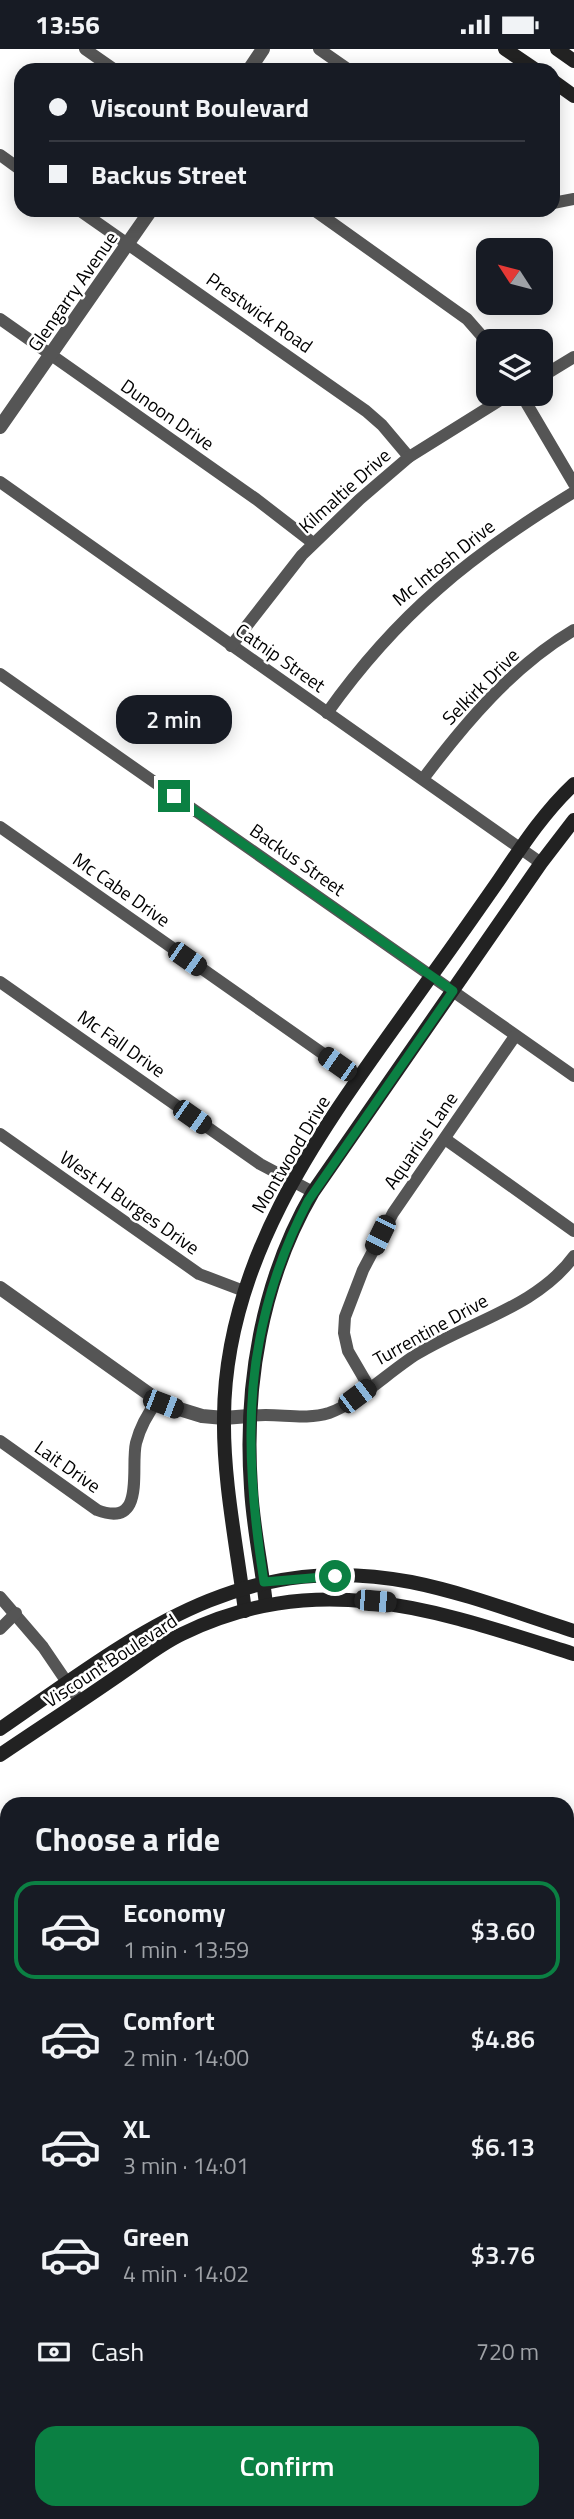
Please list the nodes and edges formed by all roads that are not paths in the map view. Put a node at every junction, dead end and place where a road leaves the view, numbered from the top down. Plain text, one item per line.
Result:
1 (85, 49) edge
2 (319, 49) edge
3 (505, 49) edge
4 (556, 49) edge
5 (574, 61) edge
6 (105, 63) edge
7 (339, 63) edge
8 (526, 63) edge
9 (89, 217) edge
10 (146, 217) edge
11 (324, 217) edge
12 (128, 243) junction
13 (0, 319) edge
14 (476, 329) edge
15 (51, 354) junction
16 (574, 357) edge
17 (553, 370) edge
18 (491, 406) edge
19 (528, 406) edge
20 (0, 428) edge
21 (409, 457) junction
22 (0, 482) edge
23 (574, 484) edge
24 (574, 492) edge
25 (313, 543) junction
26 (574, 630) edge
27 (231, 646) junction
28 (0, 674) edge
29 (327, 713) junction
30 (423, 779) junction
31 (574, 784) edge
32 (574, 820) edge
33 (0, 827) edge
34 (520, 849) junction
35 (541, 863) junction
36 (432, 976) junction
37 (0, 982) edge
38 (453, 991) junction
39 (515, 1035) junction
40 (574, 1076) edge
41 (359, 1079) junction
42 (0, 1134) edge
43 (445, 1139) junction
44 (292, 1181) junction
45 (313, 1192) junction
46 (574, 1231) edge
47 (574, 1255) edge
48 (0, 1288) edge
49 (244, 1291) junction
50 (369, 1387) junction
51 (158, 1400) junction
52 (249, 1416) junction
53 (224, 1419) junction
54 (0, 1441) edge
55 (264, 1582) junction
56 (242, 1587) junction
57 (0, 1597) edge
58 (470, 1598) junction
59 (266, 1605) junction
60 (245, 1611) junction
61 (16, 1613) junction
62 (464, 1620) junction
63 (0, 1629) edge
64 (574, 1631) edge
65 (574, 1654) edge
66 (68, 1682) junction
67 (79, 1700) junction
68 (0, 1729) edge
69 (0, 1755) edge

1 - 6 street
2 - 7 street
3 - 8 main road
4 - 5 main road
9 - 12 street, Prestwick Road
10 - 12 street, Glengarry Avenue
11 - 14 street
12 - 15 street, Glengarry Avenue
12 - 21 street, Prestwick Road
13 - 15 street, Dunoon Drive
15 - 20 street, Glengarry Avenue
15 - 25 street, Dunoon Drive
16 - 17 street
18 - 21 street, Kilmaltie Drive
19 - 23 street
21 - 25 street, Kilmaltie Drive
22 - 27 street, Catnip Street
24 - 29 street, Mc Intosh Drive
25 - 27 street, Kilmaltie Drive
26 - 30 street, Selkirk Drive
27 - 29 street, Catnip Street
28 - 36 street, Backus Street
29 - 30 street, Catnip Street
30 - 34 street, Catnip Street
31 - 34 main road, Montwood Drive
32 - 35 main road, Montwood Drive
33 - 41 street, Mc Cabe Drive
34 - 35 street, Catnip Street
34 - 36 main road, Montwood Drive
35 - 38 main road, Montwood Drive
36 - 38 street, Backus Street
36 - 41 main road, Montwood Drive
37 - 44 street, Mc Fall Drive
38 - 39 street, Backus Street
38 - 45 main road, Montwood Drive
39 - 40 street, Backus Street
39 - 43 street, Aquarius Lane
41 - 44 main road, Montwood Drive
42 - 49 street, West H Burges Drive
43 - 46 street
43 - 50 street, Aquarius Lane
44 - 45 street, Mc Fall Drive
44 - 49 main road, Montwood Drive
45 - 52 main road, Montwood Drive
47 - 50 street, Turrentine Drive
48 - 51 street, Turrentine Drive
49 - 53 main road, Montwood Drive
50 - 52 street, Turrentine Drive
51 - 53 street, Turrentine Drive
51 - 54 street, Lait Drive
52 - 53 street, Turrentine Drive
52 - 55 main road, Montwood Drive
53 - 56 main road, Montwood Drive
55 - 56 main road, Viscount Boulevard
55 - 58 main road, Viscount Boulevard
55 - 59 main road, Montwood Drive
56 - 60 main road, Montwood Drive
56 - 66 main road, Viscount Boulevard
57 - 61 street
58 - 62 main road
58 - 64 main road, Viscount Boulevard
59 - 60 main road, Viscount Boulevard
59 - 62 main road, Viscount Boulevard
60 - 67 main road, Viscount Boulevard
61 - 63 street
61 - 66 street
62 - 65 main road, Viscount Boulevard
66 - 67 street
66 - 68 main road, Viscount Boulevard
67 - 69 main road, Viscount Boulevard

